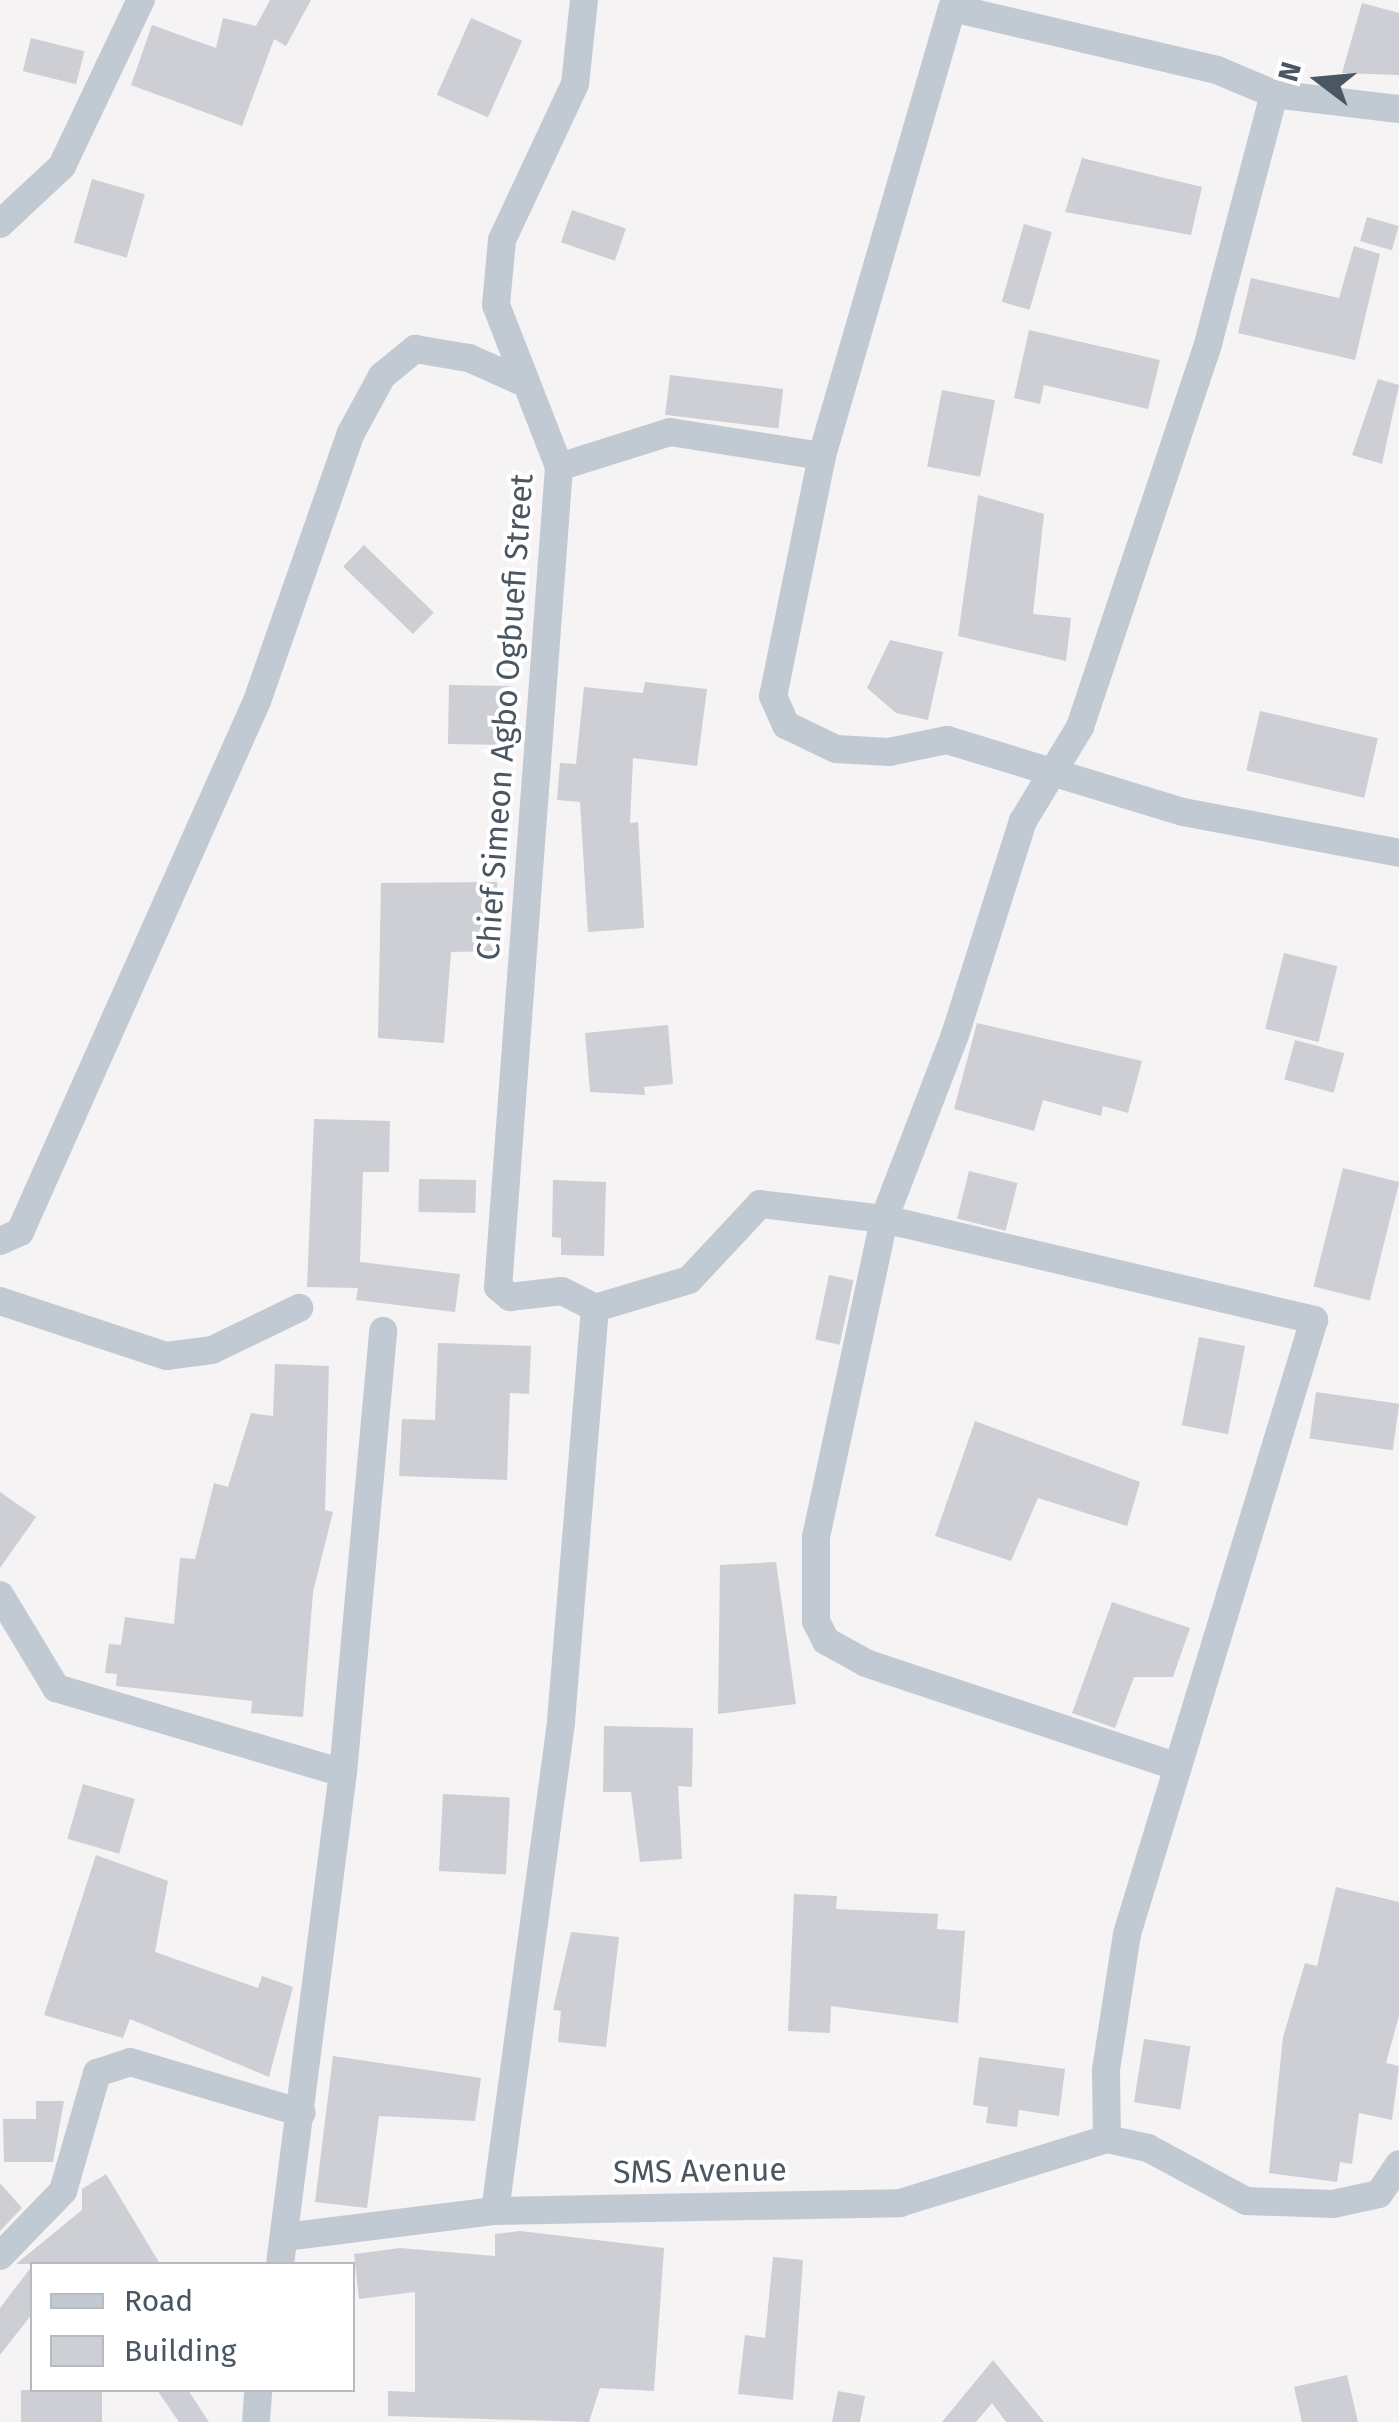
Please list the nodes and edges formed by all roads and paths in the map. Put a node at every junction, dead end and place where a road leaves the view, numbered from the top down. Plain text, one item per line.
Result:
1 (141, 0) edge
2 (584, 0) edge
3 (952, 4) edge
4 (1274, 94) junction
5 (1399, 109) edge
6 (0, 224) edge
7 (518, 380) junction
8 (822, 456) junction
9 (559, 467) junction
10 (1049, 772) junction
11 (1399, 853) edge
12 (884, 1219) junction
13 (0, 1241) edge
14 (0, 1301) edge
15 (299, 1308) dead end
16 (595, 1308) junction
17 (384, 1330) dead end
18 (0, 1595) edge
19 (1172, 1764) junction
20 (343, 1773) junction
21 (302, 2113) junction
22 (1108, 2139) junction
23 (1399, 2164) edge
24 (495, 2210) junction
25 (282, 2251) edge
26 (0, 2256) edge
27 (258, 2392) edge
28 (256, 2422) edge

1 - 6 street
2 - 7 street, Chief Simeon Agbo Ogbuefi Street
3 - 4 street
3 - 8 street
4 - 5 street
4 - 10 street
7 - 9 street, Chief Simeon Agbo Ogbuefi Street
7 - 13 street
8 - 9 street
8 - 10 street
9 - 16 street, Chief Simeon Agbo Ogbuefi Street
10 - 11 street
10 - 12 street
12 - 16 street
12 - 19 street
12 - 19 street
14 - 15 street
16 - 24 street
17 - 20 street
18 - 20 street
19 - 22 street
20 - 21 street
21 - 25 street
21 - 26 street
22 - 23 street
22 - 24 street, SMS Avenue
24 - 25 street, SMS Avenue
27 - 28 street

